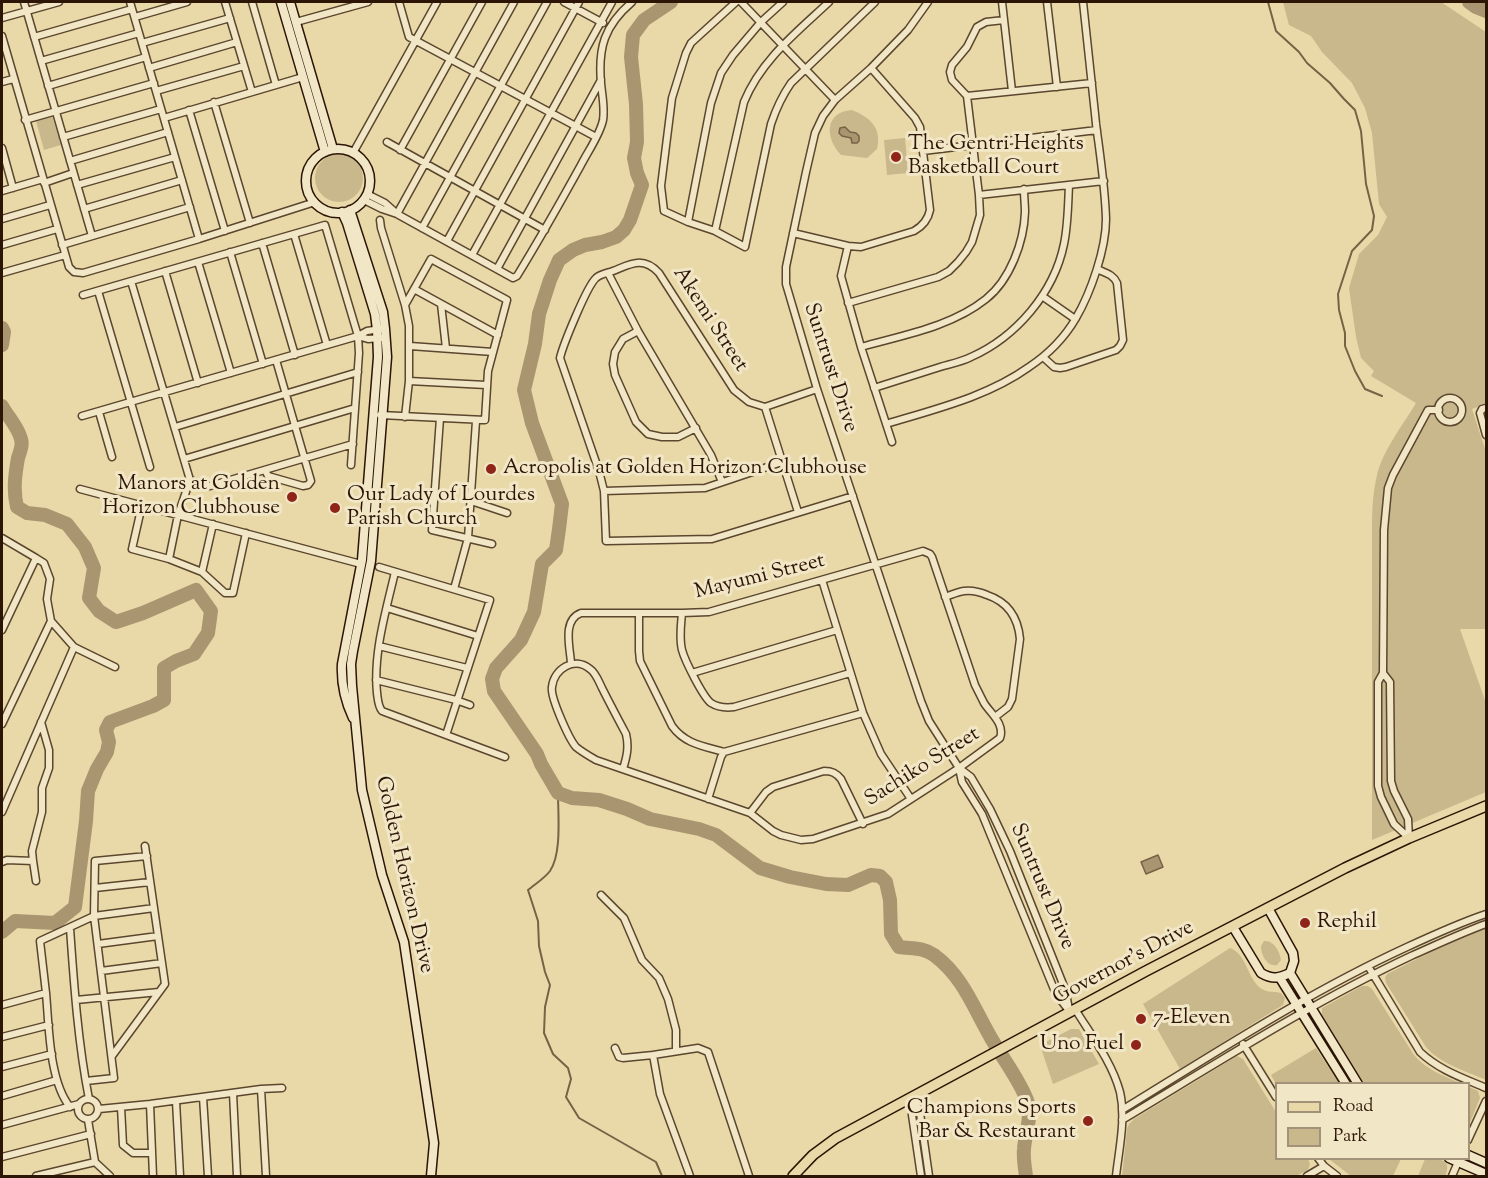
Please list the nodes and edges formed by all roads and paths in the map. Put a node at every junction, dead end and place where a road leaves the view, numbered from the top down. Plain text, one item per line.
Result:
1 (24, 2) edge
2 (59, 2) edge
3 (130, 2) edge
4 (187, 2) edge
5 (225, 2) edge
6 (252, 2) edge
7 (281, 2) edge
8 (290, 2) edge
9 (368, 2) edge
10 (437, 2) edge
11 (482, 2) edge
12 (514, 2) edge
13 (547, 2) edge
14 (564, 2) edge
15 (612, 2) edge
16 (632, 2) edge
17 (736, 2) edge
18 (741, 2) edge
19 (783, 2) edge
20 (828, 2) edge
21 (875, 2) edge
22 (928, 2) edge
23 (1002, 2) edge
24 (1047, 2) edge
25 (1083, 2) edge
26 (401, 3) edge
27 (577, 5) edge
28 (132, 9) junction
29 (26, 11) junction
30 (135, 17) junction
31 (2, 18) edge
32 (230, 18) junction
33 (1004, 21) junction
34 (296, 22) junction
35 (600, 22) junction
36 (761, 22) junction
37 (610, 27) junction
38 (139, 33) junction
39 (2, 36) edge
40 (34, 37) junction
41 (416, 40) junction
42 (237, 42) junction
43 (142, 43) junction
44 (783, 45) junction
45 (146, 57) junction
46 (450, 59) junction
47 (41, 61) junction
48 (244, 66) junction
49 (149, 68) junction
50 (871, 68) junction
51 (805, 69) junction
52 (475, 72) junction
53 (303, 77) junction
54 (14, 79) junction
55 (601, 80) junction
56 (2, 82) edge
57 (154, 83) junction
58 (1092, 83) junction
59 (276, 85) junction
60 (48, 86) junction
61 (500, 86) junction
62 (1057, 87) junction
63 (156, 91) junction
64 (1012, 91) junction
65 (252, 92) junction
66 (967, 96) junction
67 (525, 99) junction
68 (835, 100) junction
69 (214, 102) junction
70 (161, 109) junction
71 (189, 110) junction
72 (56, 111) junction
73 (550, 112) junction
74 (164, 118) junction
75 (25, 120) junction
76 (575, 126) junction
77 (1097, 130) junction
78 (168, 132) junction
79 (63, 137) junction
80 (596, 137) junction
81 (387, 142) dead end
82 (973, 145) junction
83 (2, 148) edge
84 (329, 150) junction
85 (400, 150) junction
86 (923, 151) junction
87 (354, 153) junction
88 (175, 157) junction
89 (70, 161) junction
90 (3, 162) edge
91 (425, 163) junction
92 (74, 173) junction
93 (450, 177) junction
94 (182, 180) junction
95 (44, 181) junction
96 (1104, 181) junction
97 (77, 185) junction
98 (1069, 185) junction
99 (13, 188) junction
100 (1024, 189) junction
101 (2, 191) edge
102 (475, 191) junction
103 (979, 195) junction
104 (366, 197) junction
105 (315, 202) junction
106 (500, 204) junction
107 (50, 205) junction
108 (190, 207) junction
109 (84, 209) junction
110 (346, 211) junction
111 (397, 214) junction
112 (525, 218) junction
113 (2, 219) edge
114 (380, 220) dead end
115 (688, 222) junction
116 (250, 223) junction
117 (422, 228) junction
118 (57, 229) junction
119 (545, 230) junction
120 (225, 231) junction
121 (716, 231) junction
122 (793, 233) junction
123 (294, 234) junction
124 (92, 236) junction
125 (199, 239) junction
126 (447, 241) junction
127 (262, 243) junction
128 (2, 245) edge
129 (62, 245) junction
130 (848, 246) junction
131 (230, 252) junction
132 (65, 255) junction
133 (472, 255) junction
134 (198, 262) junction
135 (497, 269) junction
136 (1096, 269) junction
137 (165, 271) junction
138 (2, 273) edge
139 (608, 273) junction
140 (131, 281) junction
141 (414, 289) junction
142 (98, 291) junction
143 (83, 295) dead end
144 (1042, 296) junction
145 (848, 303) junction
146 (405, 304) junction
147 (441, 304) junction
148 (1075, 319) junction
149 (638, 331) junction
150 (382, 334) junction
151 (498, 335) junction
152 (358, 336) junction
153 (327, 345) junction
154 (410, 346) junction
155 (861, 347) junction
156 (446, 348) junction
157 (493, 352) junction
158 (295, 355) junction
159 (1042, 357) junction
160 (276, 360) junction
161 (263, 364) junction
162 (358, 372) junction
163 (231, 373) junction
164 (409, 381) junction
165 (198, 383) junction
166 (486, 385) junction
167 (874, 388) junction
168 (817, 389) junction
169 (165, 393) junction
170 (286, 394) junction
171 (131, 402) junction
172 (765, 407) junction
173 (355, 408) junction
174 (1486, 408) edge
175 (1438, 410) dead end
176 (99, 411) junction
177 (379, 415) junction
178 (82, 417) dead end
179 (405, 417) junction
180 (440, 418) junction
181 (476, 421) junction
182 (886, 424) junction
183 (295, 426) junction
184 (174, 427) junction
185 (696, 428) junction
186 (1486, 435) edge
187 (892, 441) dead end
188 (353, 444) junction
189 (112, 457) dead end
190 (304, 458) junction
191 (184, 459) junction
192 (782, 462) junction
193 (351, 465) dead end
194 (150, 467) dead end
195 (265, 470) junction
196 (190, 480) junction
197 (722, 482) junction
198 (80, 489) dead end
199 (604, 491) junction
200 (853, 496) junction
201 (471, 501) junction
202 (142, 505) junction
203 (798, 512) junction
204 (507, 513) dead end
205 (178, 515) junction
206 (213, 524) junction
207 (246, 533) junction
208 (468, 538) junction
209 (4, 539) edge
210 (492, 544) dead end
211 (2, 549) edge
212 (36, 558) junction
213 (169, 559) junction
214 (361, 564) junction
215 (875, 565) junction
216 (380, 567) dead end
217 (202, 572) junction
218 (395, 572) junction
219 (822, 580) junction
220 (454, 589) junction
221 (945, 597) junction
222 (387, 608) junction
223 (682, 613) junction
224 (639, 614) junction
225 (51, 621) junction
226 (2, 630) edge
227 (837, 630) junction
228 (478, 636) junction
229 (379, 646) junction
230 (74, 647) junction
231 (571, 663) junction
232 (115, 668) dead end
233 (467, 668) junction
234 (692, 673) junction
235 (850, 673) junction
236 (1383, 673) junction
237 (376, 680) junction
238 (456, 700) junction
239 (470, 705) dead end
240 (863, 713) junction
241 (995, 717) junction
242 (41, 721) junction
243 (2, 724) edge
244 (356, 724) junction
245 (446, 735) junction
246 (724, 753) junction
247 (505, 757) dead end
248 (959, 768) junction
249 (623, 769) junction
250 (708, 799) junction
251 (911, 799) junction
252 (1486, 806) edge
253 (2, 812) edge
254 (750, 813) junction
255 (863, 824) junction
256 (1408, 838) junction
257 (145, 846) dead end
258 (147, 855) junction
259 (33, 861) junction
260 (2, 862) edge
261 (36, 880) dead end
262 (150, 882) junction
263 (95, 888) junction
264 (601, 895) dead end
265 (154, 908) junction
266 (1269, 908) junction
267 (1486, 914) edge
268 (94, 916) junction
269 (1486, 924) edge
270 (1233, 927) junction
271 (70, 928) junction
272 (158, 936) junction
273 (98, 944) junction
274 (162, 963) junction
275 (1368, 966) junction
276 (101, 971) junction
277 (1290, 973) junction
278 (1373, 975) junction
279 (1280, 978) junction
280 (159, 992) junction
281 (46, 993) junction
282 (104, 997) junction
283 (1305, 998) junction
284 (76, 1000) junction
285 (1296, 1004) junction
286 (2, 1005) edge
287 (1311, 1007) junction
288 (1073, 1011) junction
289 (1301, 1013) junction
290 (49, 1025) junction
291 (2, 1037) edge
292 (1239, 1038) junction
293 (1244, 1047) junction
294 (615, 1048) dead end
295 (676, 1051) junction
296 (52, 1054) junction
297 (653, 1055) junction
298 (112, 1056) junction
299 (2, 1066) edge
300 (57, 1080) junction
301 (86, 1081) junction
302 (1345, 1082) edge
303 (1357, 1082) edge
304 (282, 1088) dead end
305 (1486, 1088) edge
306 (261, 1089) junction
307 (233, 1093) junction
308 (1275, 1095) edge
309 (2, 1096) edge
310 (914, 1096) junction
311 (203, 1097) junction
312 (89, 1099) junction
313 (176, 1101) junction
314 (1486, 1101) edge
315 (80, 1104) junction
316 (150, 1104) junction
317 (70, 1107) junction
318 (121, 1107) junction
319 (99, 1109) junction
320 (1122, 1110) junction
321 (88, 1120) junction
322 (1122, 1120) junction
323 (2, 1125) edge
324 (91, 1134) junction
325 (1470, 1136) edge
326 (152, 1153) junction
327 (1470, 1156) edge
328 (2, 1157) edge
329 (1319, 1160) edge
330 (1459, 1160) edge
331 (95, 1162) junction
332 (1486, 1163) edge
333 (1324, 1167) junction
334 (1486, 1174) edge
335 (36, 1176) edge
336 (110, 1176) edge
337 (153, 1176) edge
338 (180, 1176) edge
339 (208, 1176) edge
340 (237, 1176) edge
341 (266, 1176) edge
342 (431, 1176) edge
343 (690, 1176) edge
344 (749, 1176) edge
345 (793, 1176) edge
346 (921, 1176) edge
347 (929, 1176) edge
348 (1116, 1176) edge
349 (1307, 1176) edge
350 (1337, 1176) edge
351 (1452, 1176) edge

1 - 29 street
2 - 29 street
3 - 28 street
4 - 30 street
5 - 32 street
6 - 59 street
7 - 53 street
8 - 34 street
9 - 34 street
10 - 41 street
11 - 46 street
12 - 52 street
13 - 61 street
14 - 27 street
15 - 35 street
16 - 37 street
17 - 115 street
18 - 36 street
19 - 36 street
20 - 44 street
21 - 51 street
22 - 50 street, Suntrust Drive
23 - 33 street
24 - 62 street
25 - 58 street
26 - 41 street
27 - 35 street
27 - 67 street
28 - 30 street
28 - 40 street
29 - 31 street
29 - 40 street
30 - 38 street
32 - 42 street
32 - 43 street
33 - 64 street
33 - 66 street
34 - 84 street
35 - 37 street
35 - 73 street
36 - 44 street
36 - 115 street
37 - 55 street
38 - 43 street
38 - 47 street
39 - 54 street
40 - 47 street
41 - 46 street
41 - 87 street
42 - 48 street
42 - 49 street
43 - 45 street
44 - 51 street
44 - 121 street
45 - 49 street
45 - 60 street
46 - 52 street
46 - 85 street
47 - 60 street
48 - 63 street
48 - 65 street
49 - 57 street
50 - 68 street, Suntrust Drive
50 - 86 street
51 - 68 street
51 - 121 street
52 - 61 street
52 - 91 street
53 - 59 street
53 - 84 street
54 - 56 street
54 - 75 street
55 - 76 street
55 - 80 street
57 - 63 street
57 - 72 street
58 - 62 street
58 - 77 street
59 - 65 street
60 - 72 street
61 - 67 street
61 - 93 street
62 - 64 street
63 - 70 street
64 - 66 street
65 - 69 street
66 - 82 street
67 - 73 street
67 - 102 street
68 - 122 street, Suntrust Drive
69 - 71 street
69 - 116 street
70 - 74 street
70 - 79 street
71 - 74 street
71 - 120 street
72 - 75 street
72 - 79 street
73 - 76 street
73 - 106 street
74 - 78 street
75 - 95 street
76 - 80 street
76 - 112 street
77 - 82 street
77 - 96 street
78 - 88 street
78 - 89 street
79 - 89 street
80 - 119 street
81 - 85 street
82 - 86 street
82 - 103 street
83 - 90 street
84 - 87 street
84 - 105 street
85 - 91 street
86 - 130 street
87 - 104 street
88 - 94 street
88 - 97 street
89 - 92 street
90 - 99 street
91 - 93 street
91 - 111 street
92 - 95 street
92 - 97 street
93 - 102 street
93 - 117 street
94 - 108 street
94 - 109 street
95 - 99 street
95 - 107 street
96 - 98 street
96 - 136 street
97 - 109 street
98 - 100 street
98 - 144 street
99 - 101 street
100 - 103 street
100 - 155 street
102 - 106 street
102 - 126 street
103 - 145 street
104 - 110 street
104 - 111 street
105 - 110 street
105 - 116 street
106 - 112 street
106 - 133 street
107 - 113 street
107 - 118 street
108 - 124 street
108 - 125 street
109 - 124 street
110 - 150 street, Golden Horizon Drive
111 - 117 street
112 - 119 street
112 - 135 street
114 - 146 street
115 - 121 street
116 - 120 street
117 - 126 street
118 - 128 street
118 - 129 street
119 - 135 street
120 - 125 street
122 - 130 street
122 - 168 street, Suntrust Drive
123 - 127 street
123 - 152 street
123 - 153 street
124 - 129 street
125 - 132 street
126 - 133 street
127 - 131 street
127 - 158 street
129 - 132 street
130 - 145 street
131 - 134 street
131 - 161 street
132 - 138 street
133 - 135 street
134 - 137 street
134 - 163 street
136 - 148 street
136 - 159 street
137 - 140 street
137 - 165 street
139 - 149 street
139 - 172 street, Akemi Street
139 - 199 street, Akemi Street
140 - 142 street
140 - 169 street
141 - 146 street
141 - 147 street
141 - 151 street
142 - 143 street
142 - 171 street
144 - 148 street
144 - 167 street
145 - 155 street
146 - 154 street
147 - 151 street
147 - 156 street
148 - 159 street
149 - 185 street
149 - 185 street
150 - 152 street
150 - 177 street, Golden Horizon Drive
151 - 157 street
152 - 153 street
152 - 162 street
153 - 158 street
154 - 156 street
154 - 164 street
155 - 167 street
156 - 157 street
157 - 166 street
158 - 160 street
159 - 182 street
160 - 161 street
160 - 170 street
161 - 163 street
162 - 170 street
162 - 173 street
163 - 165 street
164 - 166 street
164 - 179 street
165 - 169 street
166 - 181 street
167 - 182 street
168 - 172 street
168 - 200 street, Suntrust Drive
169 - 171 street
169 - 184 street
170 - 183 street
170 - 184 street
171 - 176 street
171 - 194 street
172 - 192 street
173 - 183 street
173 - 188 street
174 - 186 street
175 - 236 street
176 - 178 street
176 - 189 street
177 - 179 street
177 - 214 street, Golden Horizon Drive
177 - 244 street, Golden Horizon Drive
179 - 180 street
180 - 181 street
180 - 208 street
181 - 201 street
182 - 187 street
183 - 190 street
183 - 191 street
184 - 191 street
185 - 197 street
188 - 190 street
188 - 193 street
190 - 195 street
190 - 195 street
191 - 196 street
192 - 197 street
192 - 203 street
195 - 196 street
196 - 205 street
197 - 199 street
198 - 202 street
199 - 203 street, Akemi Street
200 - 203 street
200 - 215 street, Suntrust Drive
201 - 204 street
201 - 208 street
202 - 205 street
202 - 213 street
205 - 206 street
205 - 213 street
206 - 207 street
206 - 217 street
207 - 214 street
207 - 217 street
208 - 210 street
208 - 220 street
209 - 211 street
209 - 212 street
212 - 225 street
212 - 226 street
213 - 217 street
214 - 244 street, Golden Horizon Drive
215 - 219 street, Mayumi Street
215 - 221 street, Mayumi Street
215 - 248 street, Suntrust Drive
216 - 218 street
218 - 220 street
218 - 222 street
219 - 223 street, Mayumi Street
219 - 227 street
220 - 228 street
221 - 241 street
221 - 241 street
222 - 228 street
222 - 229 street
223 - 224 street, Mayumi Street
223 - 234 street
224 - 231 street, Mayumi Street
224 - 246 street
225 - 230 street
225 - 243 street
227 - 234 street
227 - 235 street
228 - 233 street
229 - 233 street
229 - 237 street
230 - 232 street
230 - 242 street
231 - 249 street
231 - 249 street, Sachiko Street
233 - 238 street
234 - 235 street
235 - 240 street
236 - 256 street
236 - 256 street
237 - 238 street
237 - 245 street
238 - 239 street
238 - 245 street
240 - 246 street
240 - 251 street
241 - 248 street, Sachiko Street
242 - 253 street
242 - 259 street
244 - 342 street, Golden Horizon Drive
245 - 247 street
246 - 250 street
248 - 251 street, Sachiko Street
248 - 288 street, Suntrust Drive
248 - 288 street, Suntrust Drive
249 - 250 street, Sachiko Street
250 - 254 street, Sachiko Street
251 - 255 street, Sachiko Street
252 - 256 main road, Governor's Drive
254 - 255 street, Sachiko Street
254 - 255 street
256 - 266 main road, Governor's Drive
257 - 258 street
258 - 262 street
258 - 263 street
259 - 260 street
259 - 261 street
262 - 263 street
262 - 265 street
263 - 268 street
264 - 295 street
265 - 268 street
265 - 272 street
266 - 270 main road, Governor's Drive
266 - 277 street
267 - 275 street
268 - 271 street
268 - 273 street
269 - 278 street
270 - 279 street
270 - 288 main road, Governor's Drive
271 - 281 street
271 - 284 street
272 - 273 street
272 - 274 street
273 - 276 street
274 - 276 street
274 - 280 street
275 - 278 street
275 - 283 street
276 - 282 street
277 - 279 street
277 - 283 street
278 - 287 street
278 - 305 street
279 - 285 street
280 - 282 street
280 - 298 street
281 - 286 street
281 - 290 street
282 - 284 street
282 - 298 street
283 - 285 street
283 - 287 street
284 - 301 street
285 - 289 street
285 - 292 street
287 - 289 street
287 - 303 street
288 - 310 main road, Governor's Drive
288 - 320 street
289 - 293 street
289 - 302 street
290 - 291 street
290 - 296 street
292 - 293 street
292 - 320 street
293 - 308 street
293 - 322 street
294 - 297 street
295 - 297 street
295 - 344 street
296 - 299 street
296 - 300 street
297 - 343 street
298 - 301 street
300 - 309 street
300 - 317 street
301 - 312 street
304 - 306 street
306 - 307 street
306 - 341 street
307 - 311 street
307 - 340 street
310 - 345 main road, Governor's Drive
310 - 346 street
310 - 347 street
311 - 313 street
311 - 339 street
312 - 315 street
312 - 319 street
313 - 316 street
313 - 338 street
314 - 325 street
315 - 317 street
315 - 321 street
316 - 318 street
316 - 326 street
317 - 323 street
318 - 319 street
318 - 326 street
319 - 321 street
320 - 322 street
321 - 324 street
322 - 348 street
324 - 328 street
324 - 331 street
326 - 337 street
327 - 332 street
329 - 333 street
330 - 334 street
330 - 351 street
331 - 335 street
331 - 336 street
333 - 349 street
333 - 350 street

